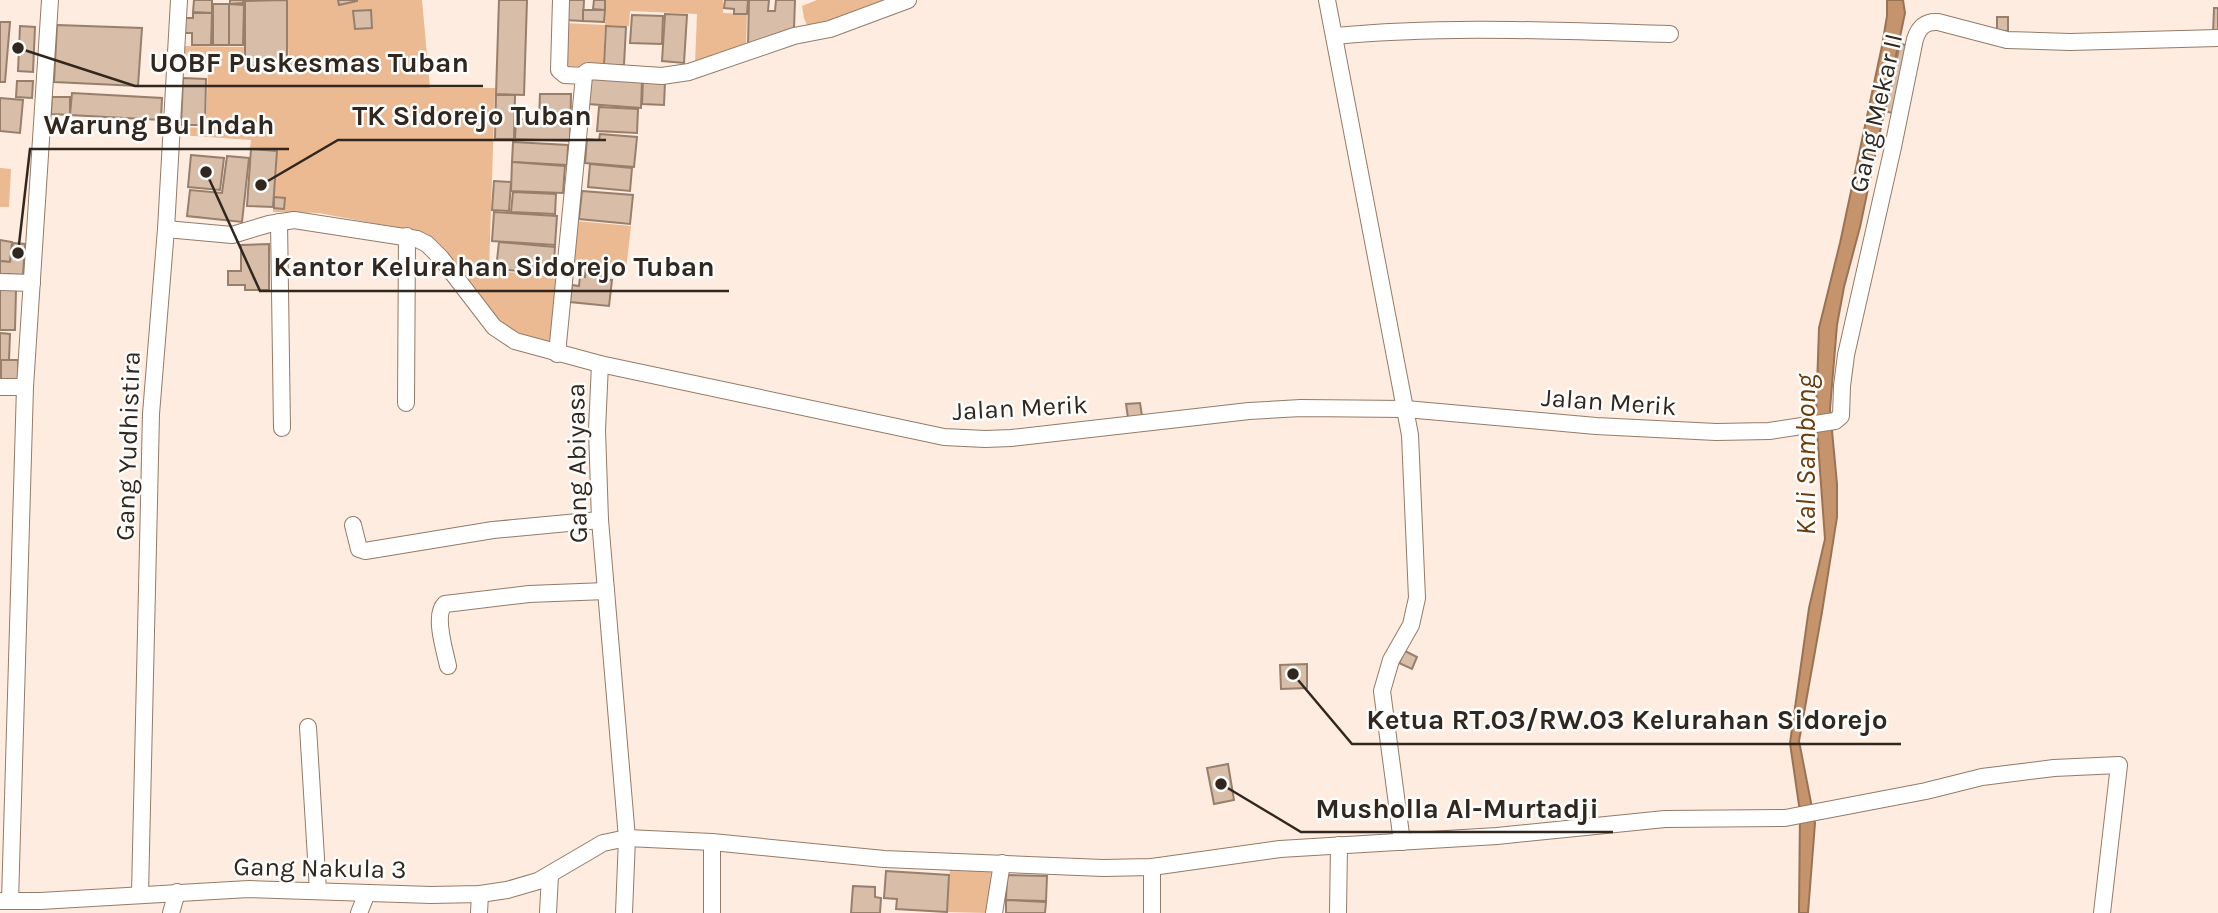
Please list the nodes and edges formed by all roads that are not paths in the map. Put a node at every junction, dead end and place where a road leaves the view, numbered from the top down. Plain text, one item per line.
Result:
1 (50, 0) edge
2 (179, 0) edge
3 (561, 0) edge
4 (908, 0) edge
5 (1327, 0) edge
6 (1670, 34) dead end
7 (1335, 36) junction
8 (2218, 38) edge
9 (584, 76) junction
10 (279, 222) junction
11 (166, 229) junction
12 (407, 236) junction
13 (0, 282) edge
14 (32, 283) junction
15 (557, 354) junction
16 (600, 364) junction
17 (0, 387) edge
18 (25, 387) junction
19 (406, 403) dead end
20 (1406, 409) junction
21 (1835, 421) joint
22 (282, 428) dead end
23 (600, 520) junction
24 (353, 525) dead end
25 (606, 591) junction
26 (448, 666) dead end
27 (308, 727) dead end
28 (627, 838) junction
29 (712, 842) junction
30 (1402, 842) junction
31 (1339, 845) junction
32 (1002, 863) junction
33 (1152, 867) junction
34 (550, 875) junction
35 (318, 891) junction
36 (177, 892) junction
37 (367, 893) junction
38 (140, 894) junction
39 (480, 894) junction
40 (5, 901) edge
41 (171, 913) edge
42 (359, 913) edge
43 (479, 913) edge
44 (548, 913) edge
45 (624, 913) edge
46 (712, 913) edge
47 (995, 913) edge
48 (1152, 913) edge
49 (1338, 913) edge
50 (2102, 913) edge

1 - 14 street
2 - 11 street, Gang Yudhistira
3 - 9 street
4 - 9 street
5 - 7 street
6 - 7 street
7 - 20 street
8 - 21 street, Gang Mekar II
9 - 15 street
10 - 11 street, Gang Abiyasa
10 - 12 street, Gang Abiyasa
10 - 22 street
11 - 38 street, Gang Yudhistira
12 - 15 street, Gang Abiyasa
12 - 19 street
13 - 14 street
14 - 18 street
15 - 16 street, Gang Abiyasa
16 - 20 street, Jalan Merik
16 - 23 street, Gang Abiyasa
17 - 18 street
18 - 40 street
20 - 21 street, Jalan Merik
20 - 30 street
23 - 24 street
23 - 25 street, Gang Abiyasa
25 - 26 street
25 - 28 street, Gang Abiyasa
27 - 35 street
28 - 29 street
28 - 34 street, Gang Nakula 3
28 - 45 street, Gang Abiyasa
29 - 32 street
29 - 46 street
30 - 31 street
30 - 50 street
31 - 33 street
31 - 49 street
32 - 33 street
32 - 47 street
33 - 48 street
34 - 39 street, Gang Nakula 3
34 - 44 street
35 - 36 street, Gang Nakula 3
35 - 37 street, Gang Nakula 3
36 - 38 street, Gang Nakula 3
36 - 41 street
37 - 39 street, Gang Nakula 3
37 - 42 street
38 - 40 street, Gang Nakula 3
39 - 43 street

